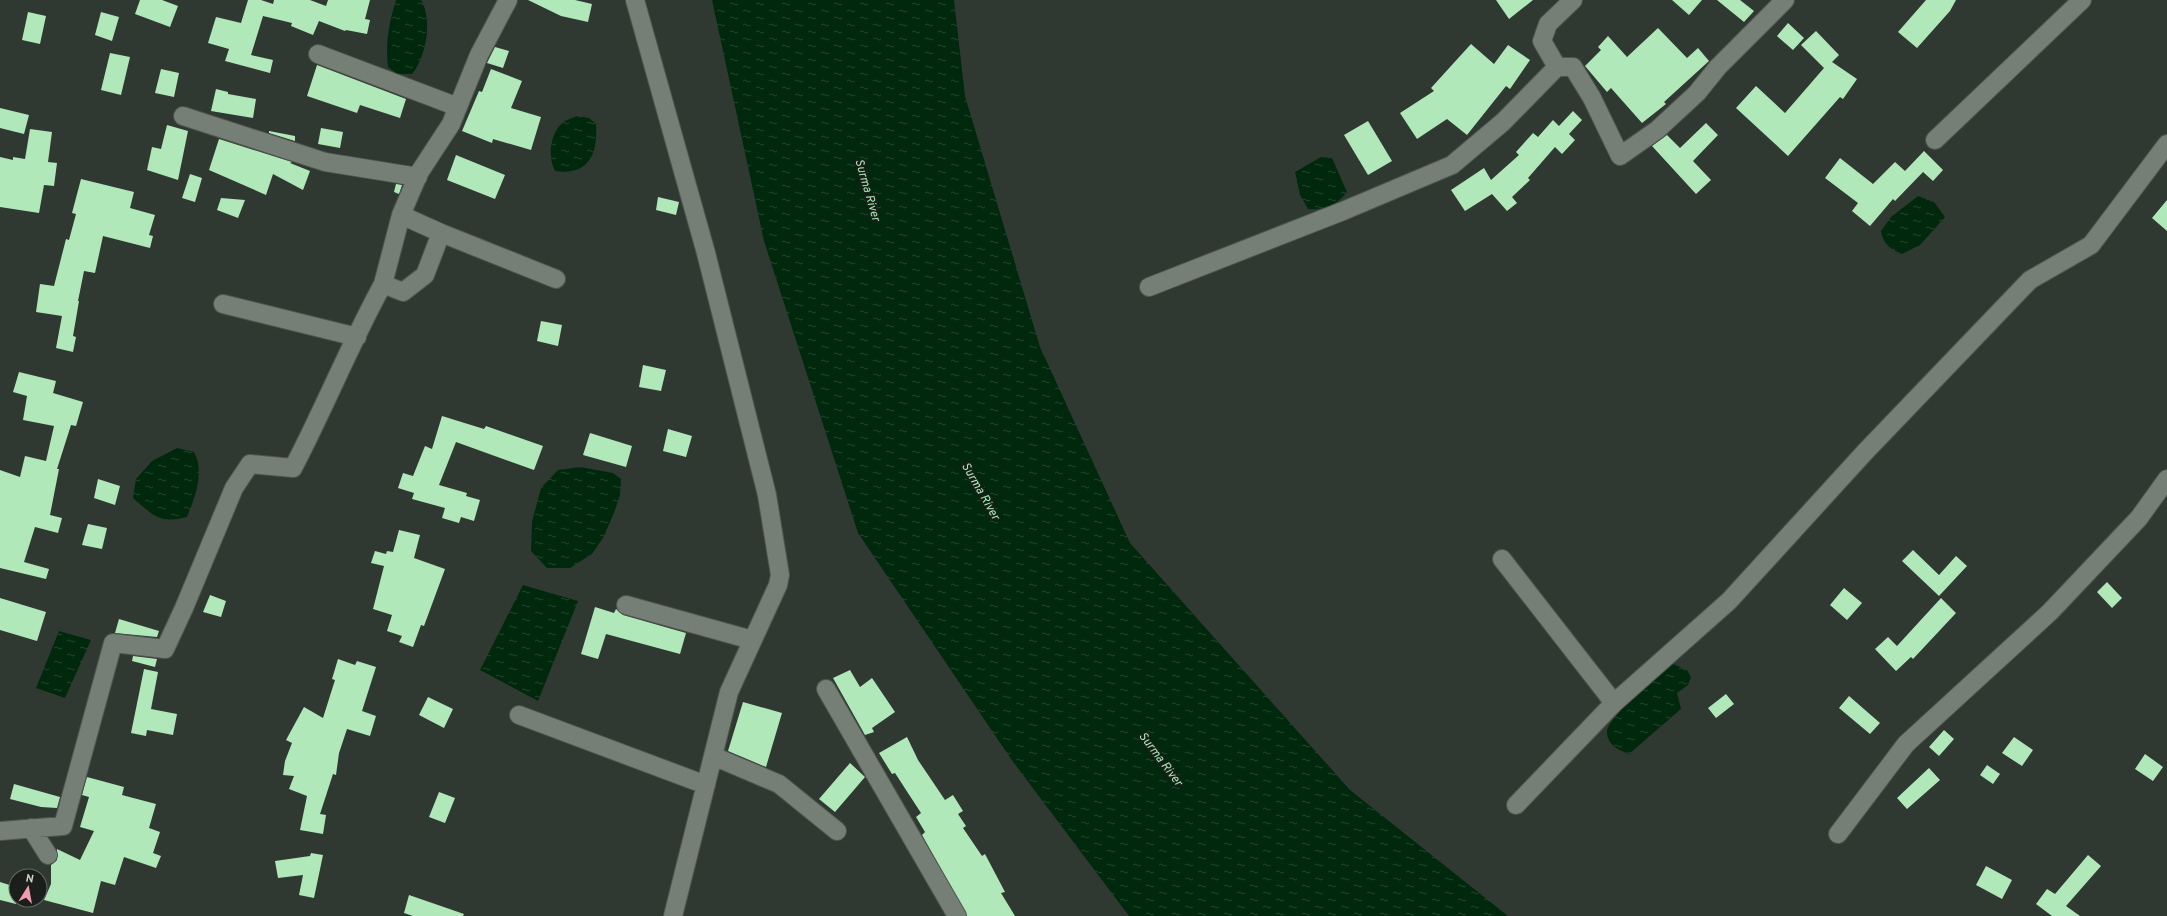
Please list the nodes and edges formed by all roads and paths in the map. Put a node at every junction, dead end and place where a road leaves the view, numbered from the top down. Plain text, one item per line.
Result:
1 (508, 0) edge
2 (635, 0) edge
3 (1573, 0) edge
4 (1784, 0) edge
5 (2082, 0) edge
6 (318, 54) dead end
7 (1557, 67) junction
8 (458, 107) junction
9 (183, 116) dead end
10 (1935, 140) dead end
11 (2167, 144) edge
12 (418, 177) junction
13 (401, 215) junction
14 (441, 234) junction
15 (556, 279) dead end
16 (384, 284) junction
17 (1149, 286) dead end
18 (223, 304) dead end
19 (357, 337) junction
20 (2167, 479) edge
21 (1502, 559) dead end
22 (626, 606) dead end
23 (752, 640) junction
24 (826, 689) dead end
25 (1614, 703) junction
26 (519, 715) dead end
27 (713, 756) junction
28 (706, 786) junction
29 (1516, 805) dead end
30 (31, 828) junction
31 (0, 831) edge
32 (837, 832) dead end
33 (1838, 834) dead end
34 (48, 855) dead end
35 (673, 916) edge
36 (956, 916) edge

1 - 8 street
2 - 23 street
3 - 7 street
4 - 7 street
5 - 10 street
6 - 8 street
7 - 17 street
8 - 12 street
9 - 12 street
11 - 25 street
12 - 13 street
13 - 14 street
13 - 16 street
14 - 15 street
14 - 16 street
16 - 19 street
18 - 19 street
19 - 30 street
20 - 33 street
21 - 25 street
22 - 23 street
23 - 27 street
24 - 36 street
25 - 29 street
26 - 28 street
27 - 28 street
27 - 32 street
28 - 35 street
30 - 31 street
30 - 34 street

